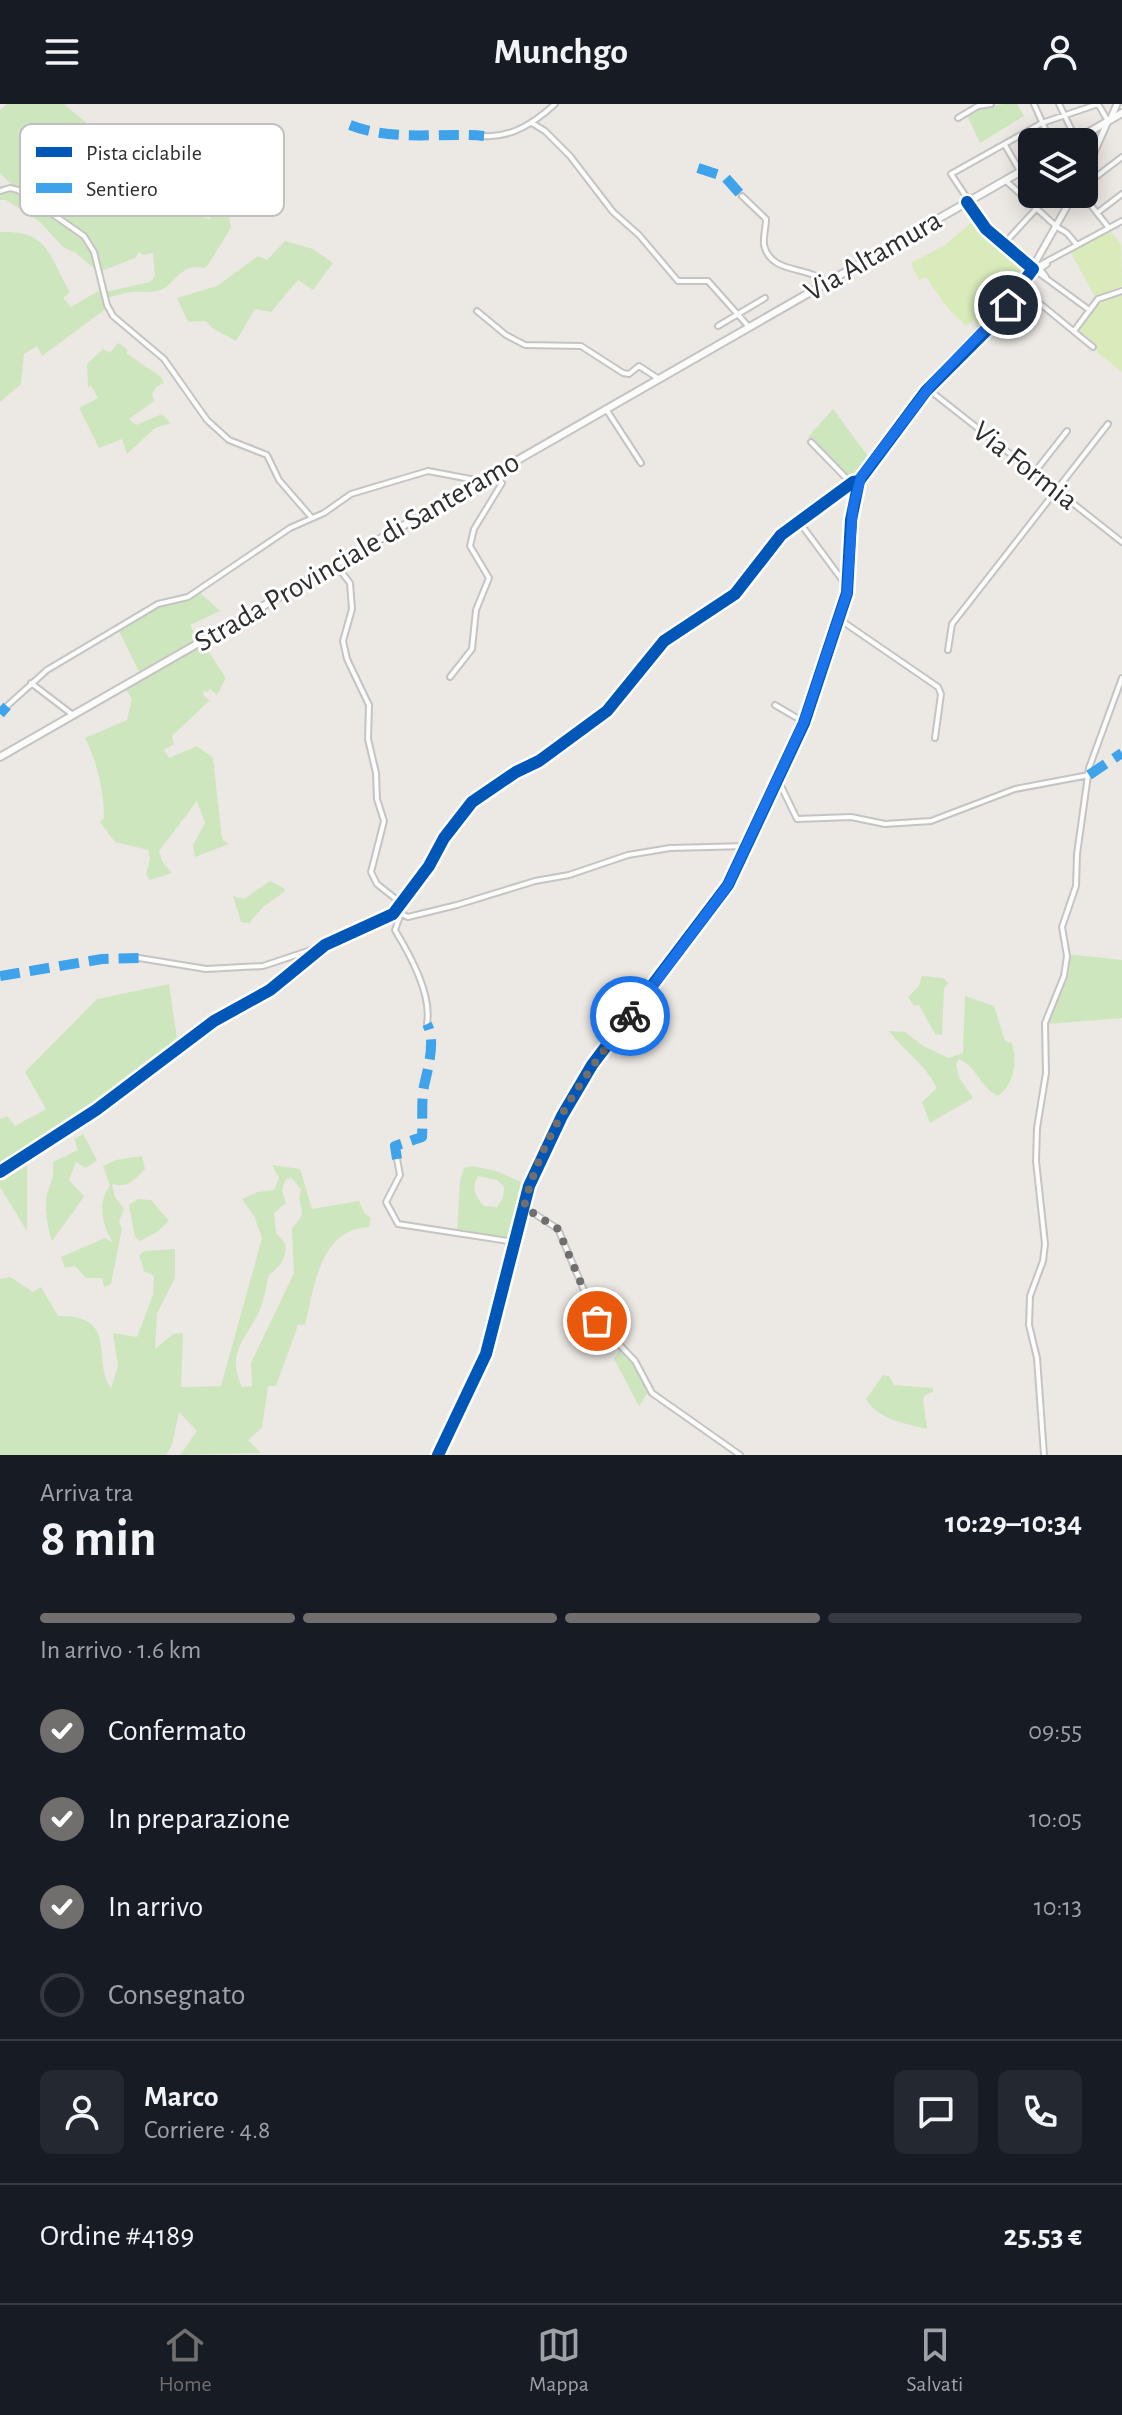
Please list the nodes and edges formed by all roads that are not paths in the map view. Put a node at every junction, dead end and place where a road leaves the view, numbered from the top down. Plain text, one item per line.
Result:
1 (555, 104) edge
2 (991, 104) edge
3 (1034, 104) edge
4 (1059, 104) edge
5 (1098, 104) edge
6 (1117, 104) edge
7 (1122, 113) edge
8 (1065, 115) junction
9 (958, 118) dead end
10 (1109, 120) junction
11 (532, 123) junction
12 (1042, 123) junction
13 (1044, 128) edge
14 (1070, 128) edge
15 (1096, 128) edge
16 (484, 136) dead end
17 (1098, 144) edge
18 (1005, 145) junction
19 (1122, 157) edge
20 (1018, 168) edge
21 (1018, 173) edge
22 (1098, 175) edge
23 (1005, 180) junction
24 (0, 191) edge
25 (20, 191) edge
26 (1122, 194) edge
27 (742, 196) dead end
28 (968, 202) junction
29 (1067, 208) edge
30 (1093, 208) edge
31 (1036, 209) junction
32 (1097, 213) junction
33 (55, 216) edge
34 (1122, 221) edge
35 (1057, 227) junction
36 (1109, 228) junction
37 (1003, 245) junction
38 (1077, 245) junction
39 (1036, 268) junction
40 (827, 283) junction
41 (1021, 288) junction
42 (1122, 291) edge
43 (765, 298) dead end
44 (1088, 309) junction
45 (477, 311) dead end
46 (740, 315) junction
47 (718, 326) dead end
48 (749, 327) junction
49 (1074, 331) junction
50 (714, 347) joint
51 (1093, 347) dead end
52 (659, 379) junction
53 (928, 389) junction
54 (606, 409) junction
55 (1108, 424) dead end
56 (1067, 431) dead end
57 (811, 442) dead end
58 (641, 463) dead end
59 (1034, 473) junction
60 (492, 475) junction
61 (481, 481) junction
62 (859, 481) junction
63 (851, 483) junction
64 (1057, 491) junction
65 (312, 518) junction
66 (800, 523) junction
67 (1122, 542) edge
68 (335, 564) junction
69 (848, 587) junction
70 (839, 619) junction
71 (948, 650) dead end
72 (450, 677) dead end
73 (1122, 678) edge
74 (31, 683) junction
75 (12, 701) junction
76 (0, 702) edge
77 (775, 705) dead end
78 (7, 706) dead end
79 (73, 715) junction
80 (804, 722) junction
81 (935, 738) dead end
82 (0, 757) edge
83 (1089, 775) junction
84 (778, 780) junction
85 (747, 846) junction
86 (401, 903) junction
87 (398, 914) junction
88 (323, 947) junction
89 (139, 958) dead end
90 (427, 1024) dead end
91 (397, 1159) dead end
92 (0, 1172) edge
93 (524, 1207) junction
94 (515, 1242) junction
95 (438, 1455) edge
96 (740, 1455) edge
97 (1044, 1455) edge

1 - 11 street
2 - 9 street
3 - 12 street
4 - 8 street
5 - 8 street
5 - 10 street
6 - 10 street
7 - 10 main road
8 - 12 street
8 - 14 street
10 - 15 main road
10 - 17 street
11 - 16 street
11 - 46 street
12 - 13 street
12 - 18 street
18 - 20 street
18 - 28 street
19 - 22 street
21 - 23 main road, Via Altamura
23 - 28 main road, Via Altamura
23 - 31 street
24 - 25 street
26 - 32 street
27 - 40 street
28 - 37 street
28 - 40 main road, Via Altamura
29 - 35 street
30 - 32 street
31 - 35 street
31 - 37 street
32 - 36 street
33 - 65 street
34 - 36 street
35 - 38 street
35 - 39 street
36 - 38 street
37 - 39 street
38 - 39 street
39 - 41 street
39 - 44 street
40 - 48 main road, Via Altamura
41 - 49 street
41 - 53 street
42 - 44 street
43 - 46 street
44 - 49 street
45 - 52 street
46 - 47 street
46 - 48 street
48 - 50 main road, Via Altamura
49 - 51 street
50 - 52 main road, Strada Provinciale di Santeramo
52 - 54 main road, Strada Provinciale di Santeramo
53 - 59 street, Via Formia
53 - 62 street
54 - 58 street
54 - 60 main road, Strada Provinciale di Santeramo
55 - 64 street
56 - 59 street
57 - 63 street
59 - 64 street, Via Formia
60 - 61 main road, Strada Provinciale di Santeramo
60 - 72 street
61 - 65 street
61 - 68 main road, Strada Provinciale di Santeramo
62 - 63 street
62 - 69 street
63 - 66 street
64 - 67 street, Via Formia
64 - 71 street
65 - 74 street
66 - 69 street
66 - 86 street
68 - 79 main road, Strada Provinciale di Santeramo
68 - 86 street
69 - 70 street
70 - 80 street
70 - 81 street
73 - 83 street
74 - 75 street
74 - 79 street
75 - 76 street
75 - 78 street
77 - 80 street
79 - 82 main road, Strada Provinciale di Santeramo
80 - 84 street
83 - 84 street
83 - 97 street
84 - 85 street
85 - 87 street
85 - 93 street
86 - 87 street
87 - 88 street
87 - 90 street
88 - 89 street
88 - 92 street
91 - 94 street
93 - 94 street
93 - 96 street
94 - 95 street

